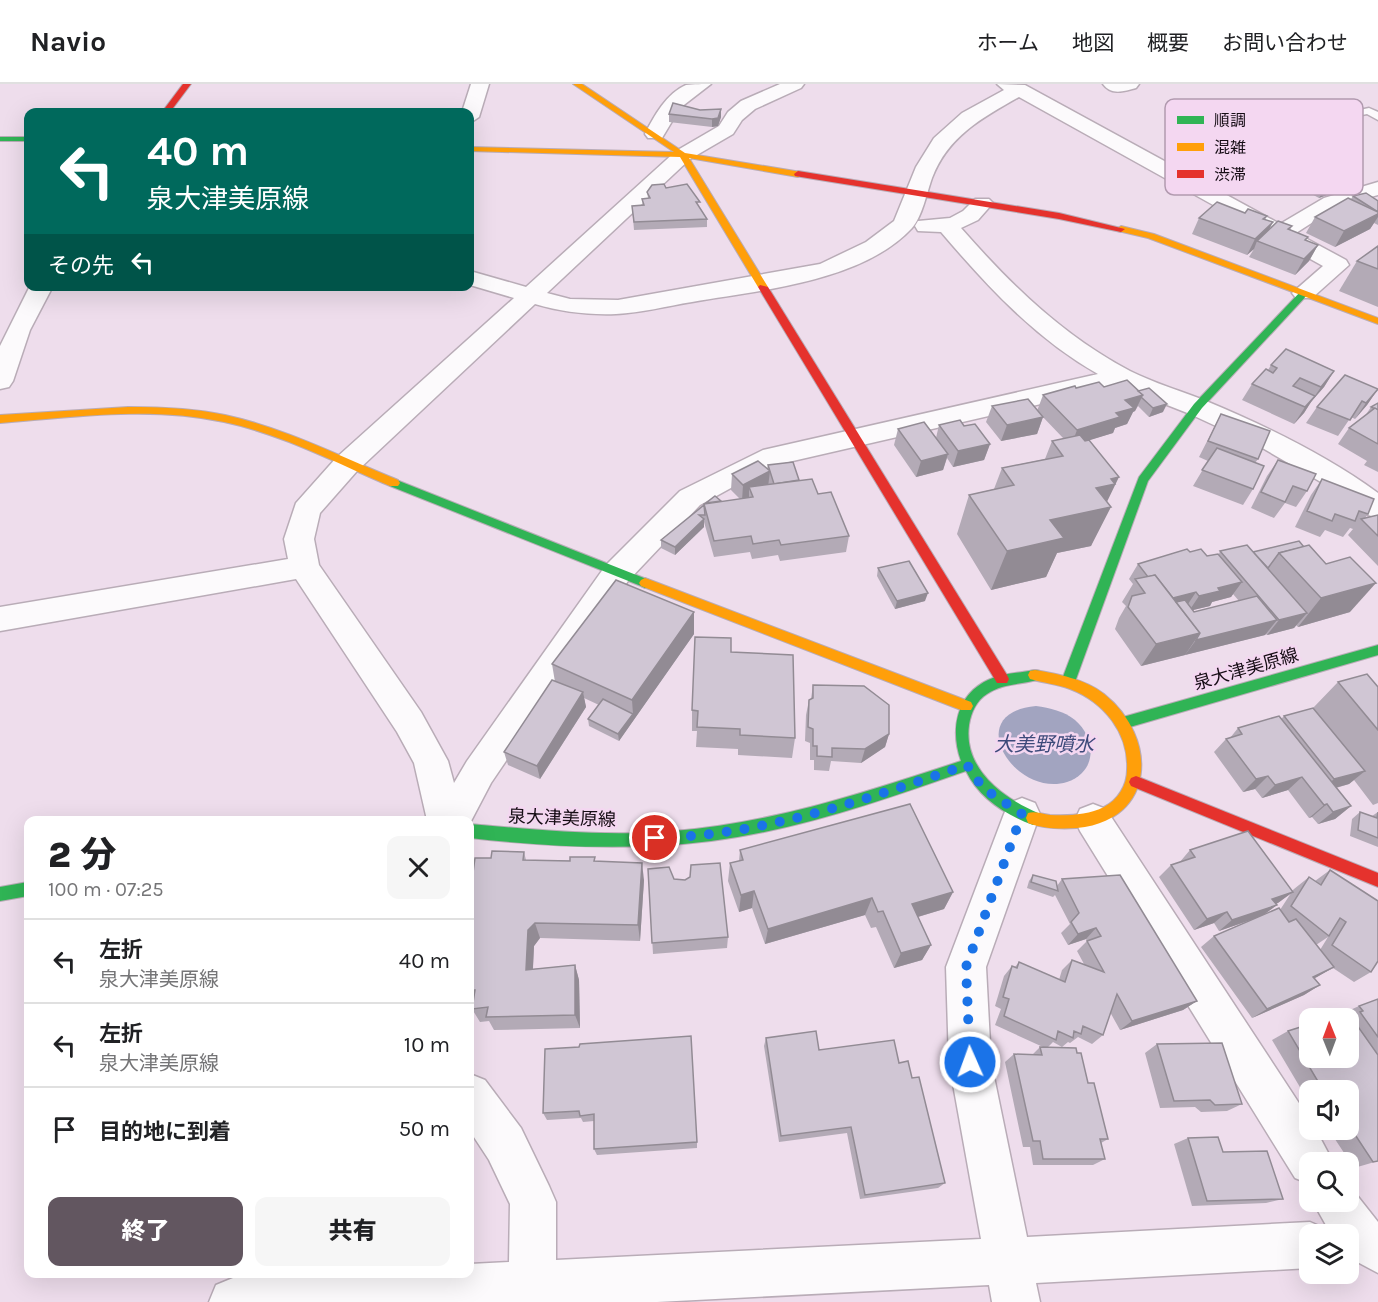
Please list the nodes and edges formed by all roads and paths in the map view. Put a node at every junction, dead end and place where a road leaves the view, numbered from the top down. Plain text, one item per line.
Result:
1 (187, 84) edge
2 (480, 84) edge
3 (577, 84) edge
4 (702, 84) edge
5 (795, 84) edge
6 (1112, 84) edge
7 (1130, 84) edge
8 (1012, 87) edge
9 (169, 108) edge
10 (473, 108) edge
11 (1363, 112) edge
12 (1378, 117) edge
13 (655, 134) junction
14 (0, 139) edge
15 (24, 139) edge
16 (474, 149) edge
17 (682, 155) junction
18 (1165, 170) edge
19 (1378, 188) edge
20 (1363, 192) edge
21 (916, 193) junction
22 (1212, 195) edge
23 (1354, 195) edge
24 (982, 203) junction
25 (904, 224) junction
26 (947, 226) junction
27 (1280, 232) junction
28 (474, 279) edge
29 (762, 283) junction
30 (39, 291) edge
31 (1304, 292) junction
32 (530, 297) junction
33 (1378, 321) edge
34 (1122, 377) junction
35 (0, 381) edge
36 (1198, 408) junction
37 (0, 419) edge
38 (854, 437) junction
39 (347, 464) junction
40 (1378, 507) edge
41 (304, 567) junction
42 (616, 573) junction
43 (0, 619) edge
44 (1378, 650) edge
45 (1002, 679) junction
46 (1068, 682) junction
47 (966, 706) junction
48 (1123, 723) junction
49 (967, 765) junction
50 (1136, 782) junction
51 (1022, 814) junction
52 (444, 816) edge
53 (454, 816) edge
54 (1093, 820) junction
55 (474, 831) edge
56 (1378, 880) edge
57 (24, 890) edge
58 (0, 894) edge
59 (474, 1100) edge
60 (1305, 1152) edge
61 (1299, 1246) edge
62 (1012, 1282) edge
63 (532, 1283) junction
64 (233, 1302) edge

1 - 9 street
2 - 10 street
3 - 13 street
4 - 13 street
5 - 17 street
6 - 7 street
8 - 18 street
8 - 21 street
11 - 12 lane
13 - 17 street
14 - 15 street
16 - 17 street
17 - 21 street
17 - 29 street
17 - 32 street
19 - 20 street
21 - 24 street
21 - 25 street
22 - 27 street
23 - 27 street
24 - 26 street
24 - 31 street
25 - 26 street
25 - 29 street
26 - 34 street
27 - 31 street
28 - 32 street
29 - 32 street
29 - 38 street
30 - 35 street
31 - 33 street
31 - 36 street
32 - 39 street
34 - 36 street
34 - 38 street
36 - 40 street
36 - 46 street
37 - 39 street
38 - 42 street
38 - 45 street
39 - 41 street
39 - 42 street
41 - 43 street
41 - 52 street
42 - 47 street
42 - 53 street
44 - 48 street, 泉大津美原線
45 - 46 street
45 - 47 street
46 - 48 street
47 - 49 street
48 - 50 street
49 - 51 street
49 - 55 street, 泉大津美原線
50 - 54 street
50 - 56 street
51 - 54 street
51 - 62 street
54 - 60 street
57 - 58 street
59 - 63 street
61 - 62 street
62 - 63 street
63 - 64 street

